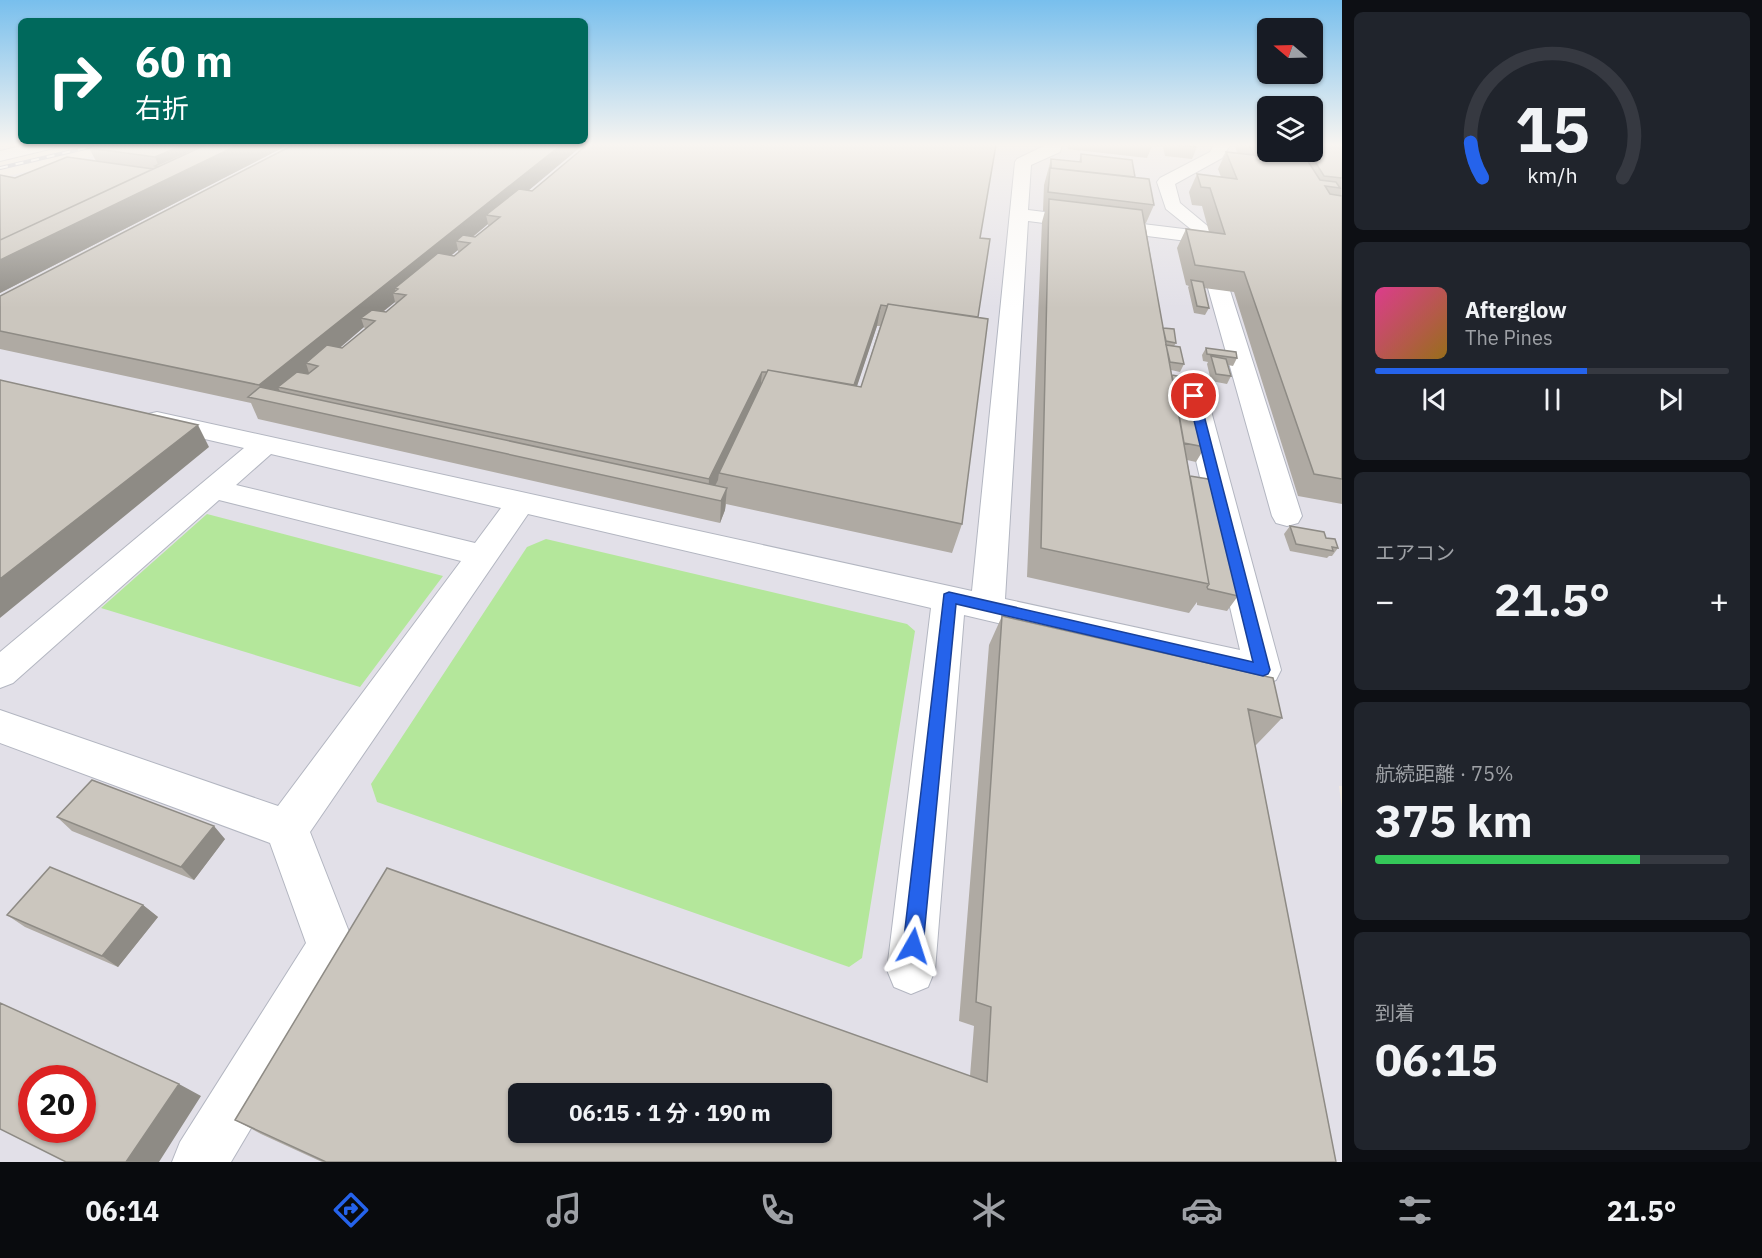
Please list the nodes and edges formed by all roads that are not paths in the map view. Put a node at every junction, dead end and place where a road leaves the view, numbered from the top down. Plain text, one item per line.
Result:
1 (1019, 199) edge
2 (1170, 199) edge
3 (1018, 214) junction
4 (1203, 237) junction
5 (1194, 396) edge
6 (135, 415) edge
7 (265, 445) junction
8 (212, 489) junction
9 (521, 502) junction
10 (1287, 516) dead end
11 (484, 556) junction
12 (949, 598) junction
13 (988, 606) junction
14 (0, 673) edge
15 (0, 726) edge
16 (287, 829) junction
17 (911, 970) dead end
18 (200, 1162) edge

1 - 3 street
2 - 4 street
3 - 4 street
3 - 13 street
4 - 10 street
5 - 13 street
6 - 7 street
7 - 8 street
7 - 9 street
8 - 11 street
8 - 14 street
9 - 11 street
9 - 12 street
11 - 16 street
12 - 13 street
12 - 17 street
15 - 16 street
16 - 18 street

